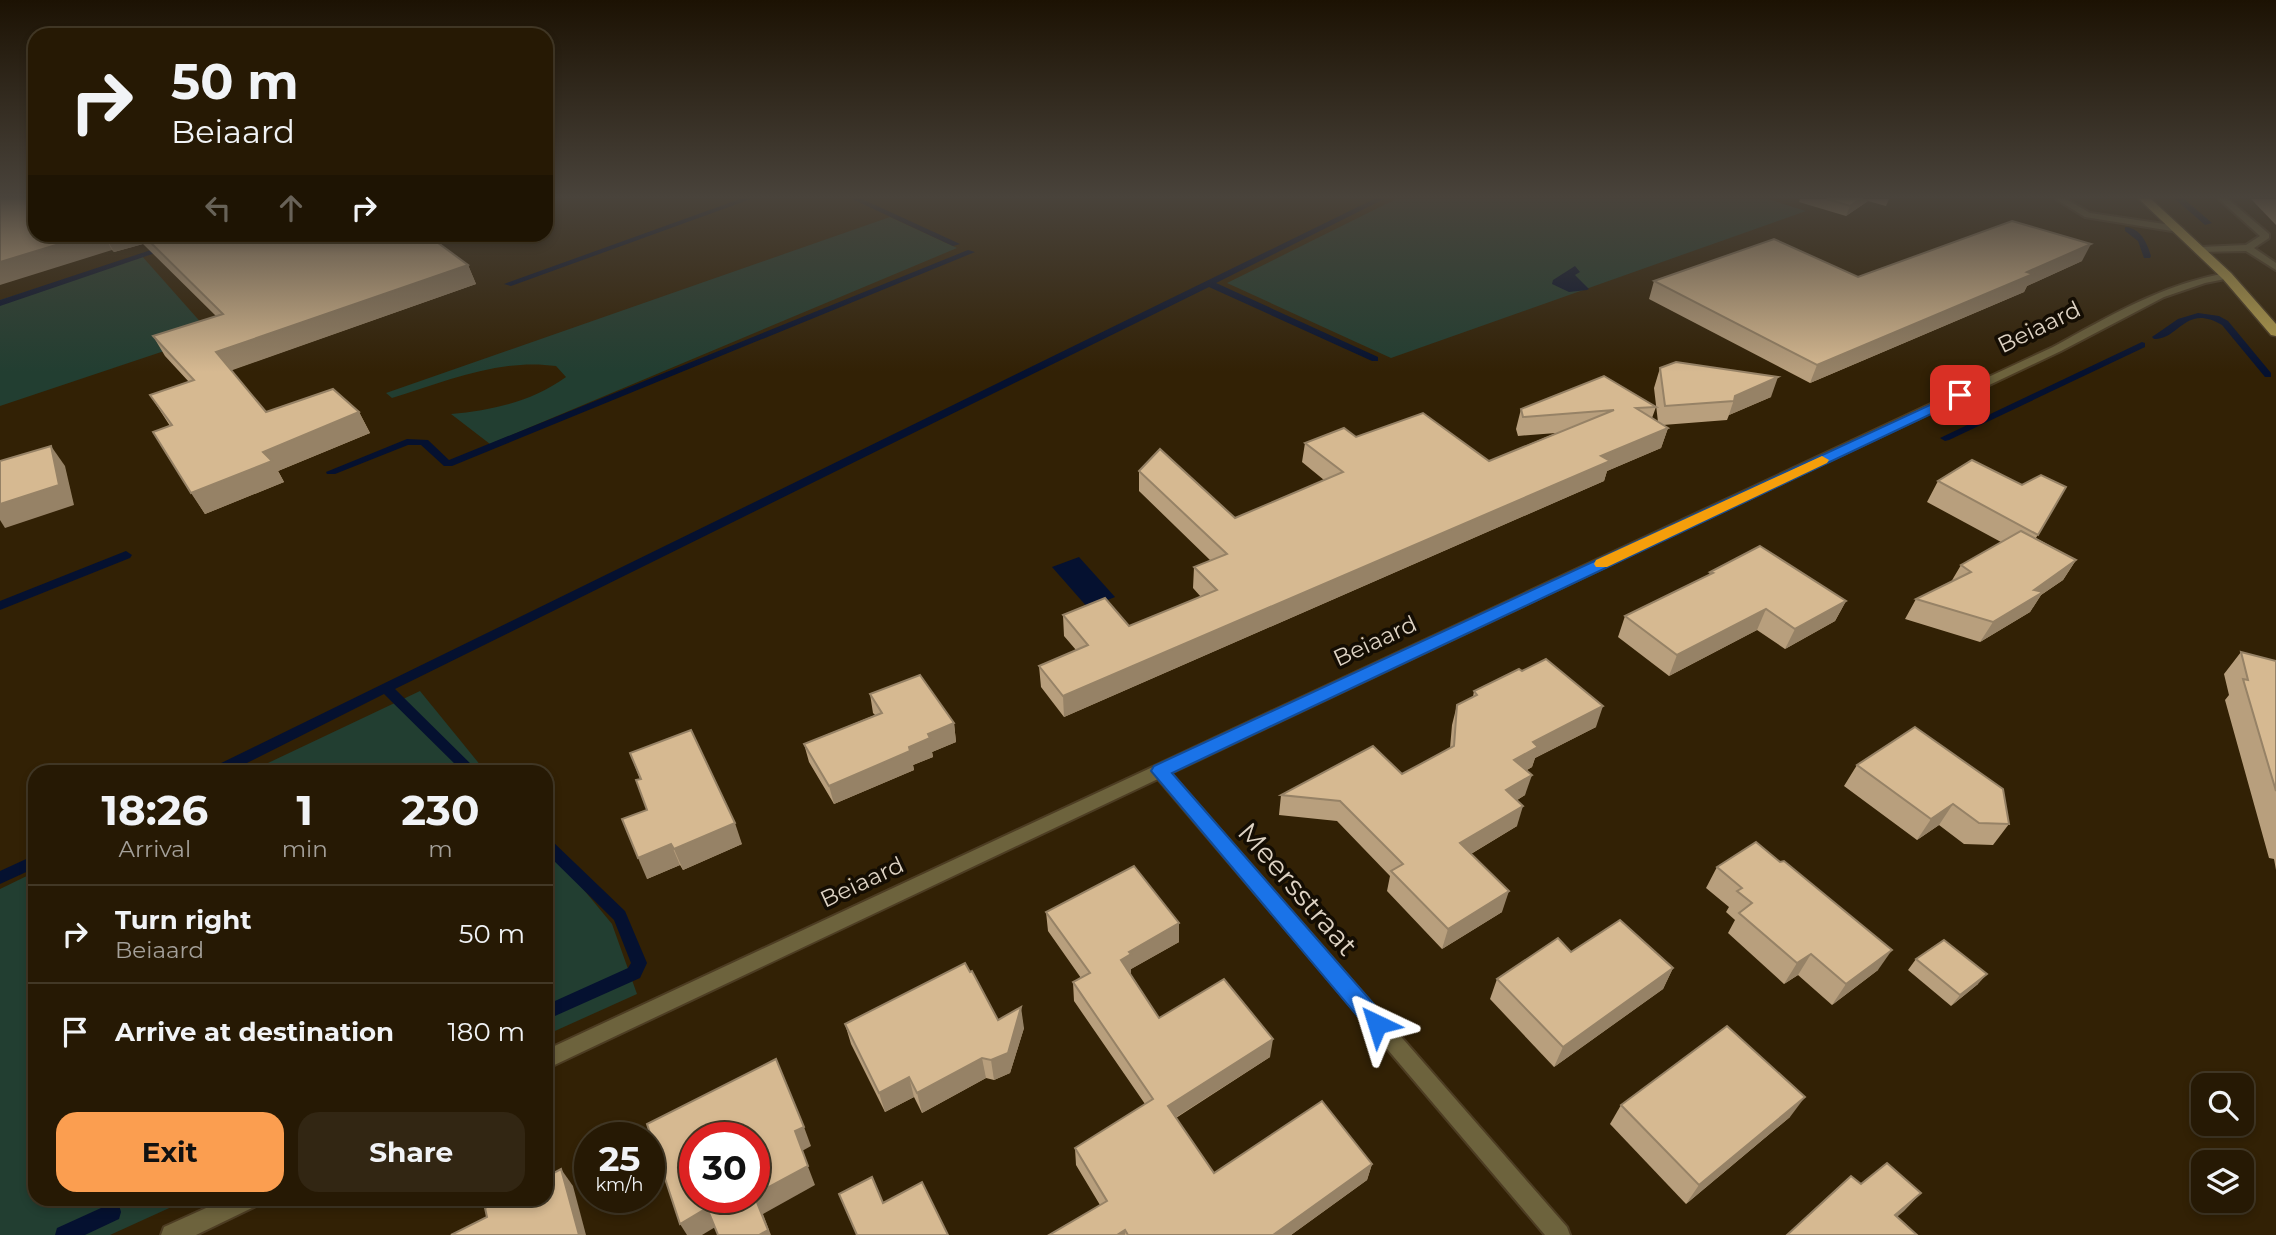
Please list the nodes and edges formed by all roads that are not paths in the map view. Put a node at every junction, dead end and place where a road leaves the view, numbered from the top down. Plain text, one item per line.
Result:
1 (2208, 257) edge
2 (2261, 257) edge
3 (2276, 267) edge
4 (2227, 275) junction
5 (2276, 332) edge
6 (1160, 771) junction
7 (553, 1056) edge
8 (234, 1206) edge
9 (172, 1235) edge
10 (1559, 1235) edge

1 - 4 main road
2 - 3 street
4 - 5 main road
4 - 6 street, Beiaard
6 - 7 street, Beiaard
6 - 10 street, Meersstraat
8 - 9 street

